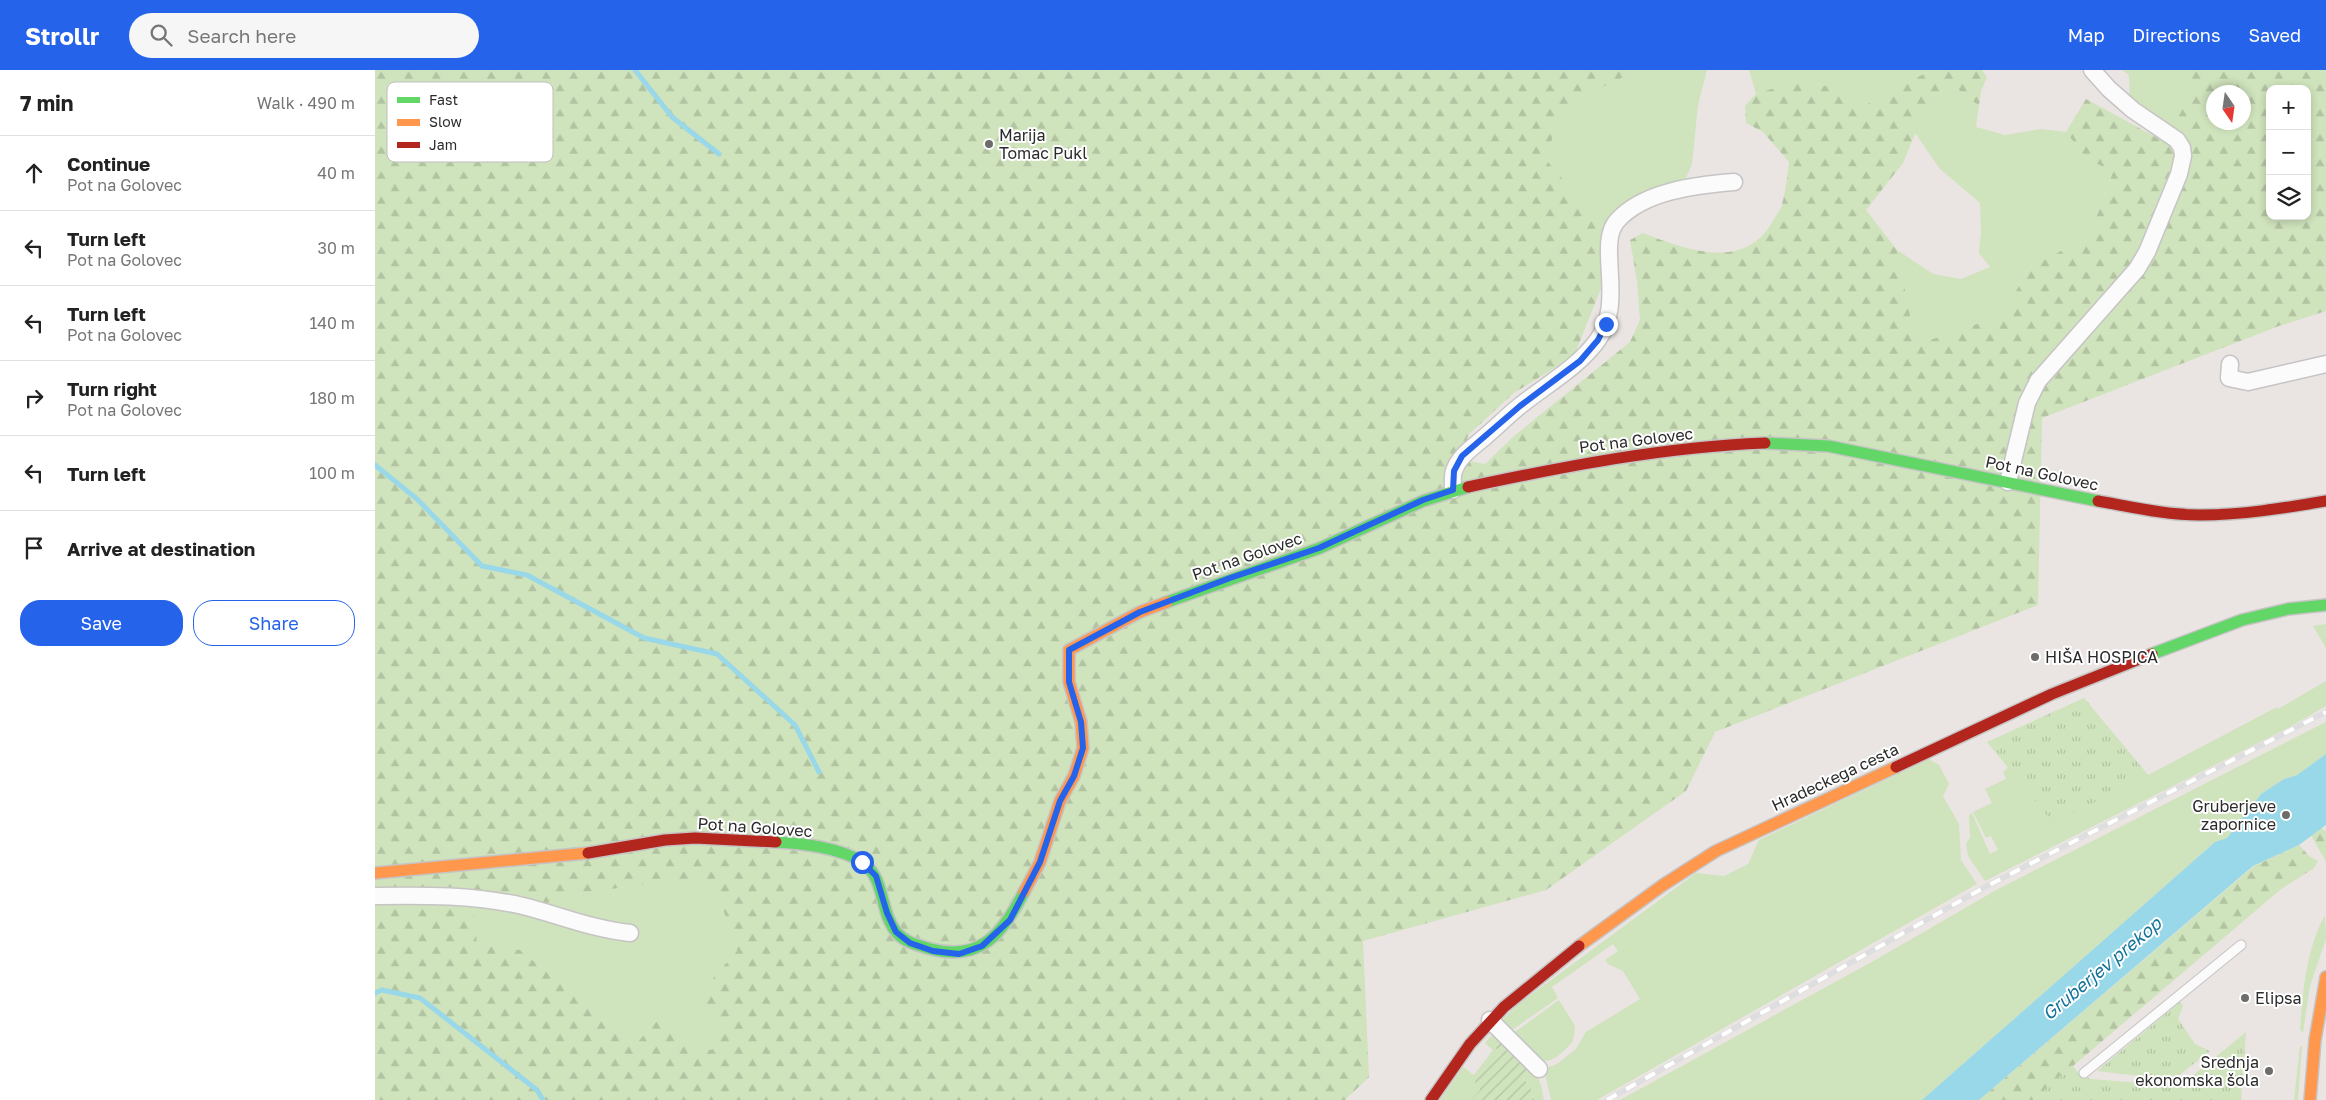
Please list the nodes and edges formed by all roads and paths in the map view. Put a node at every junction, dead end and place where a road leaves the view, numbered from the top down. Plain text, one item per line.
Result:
1 (2092, 70) edge
2 (1734, 182) dead end
3 (2229, 364) dead end
4 (2326, 364) edge
5 (2008, 482) junction
6 (1453, 490) junction
7 (2326, 501) edge
8 (2326, 605) edge
9 (375, 873) edge
10 (375, 896) edge
11 (630, 933) dead end
12 (2241, 945) dead end
13 (2326, 977) edge
14 (1491, 1020) junction
15 (1539, 1069) dead end
16 (2084, 1073) dead end
17 (1431, 1100) edge
18 (2310, 1100) edge

1 - 5 street
2 - 6 street
3 - 4 street
5 - 6 street, Pot na Golovec
5 - 7 street, Pot na Golovec
6 - 9 street, Pot na Golovec
8 - 14 street, Hradeckega cesta
10 - 11 street
12 - 16 lane
13 - 18 street
14 - 15 street
14 - 17 street, Hradeckega cesta

